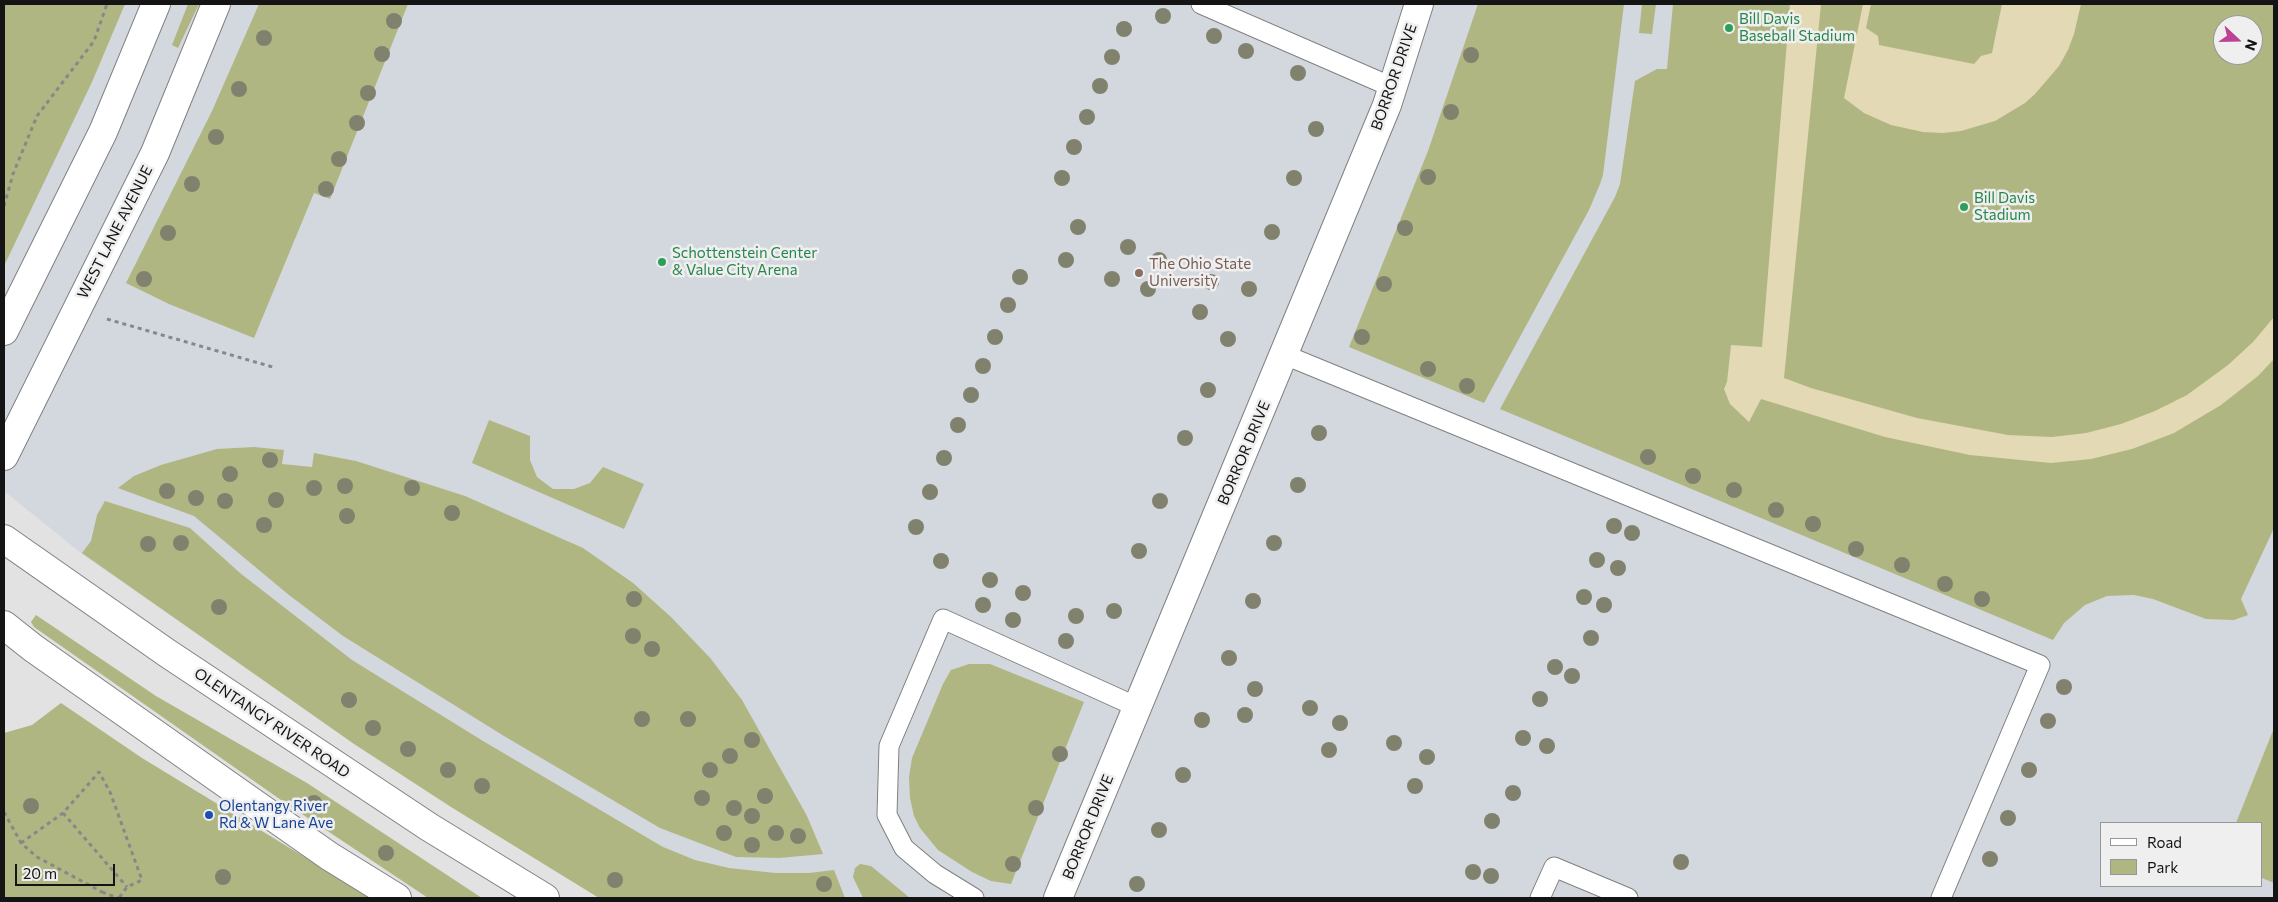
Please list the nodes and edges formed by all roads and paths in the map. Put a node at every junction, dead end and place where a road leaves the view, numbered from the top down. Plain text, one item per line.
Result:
1 (107, 4) edge
2 (156, 4) edge
3 (216, 4) edge
4 (1201, 4) edge
5 (1419, 4) edge
6 (1394, 88) junction
7 (4, 206) edge
8 (98, 316) dead end
9 (4, 331) edge
10 (1285, 354) junction
11 (276, 368) dead end
12 (4, 456) edge
13 (4, 539) edge
14 (4, 625) edge
15 (1137, 707) junction
16 (4, 812) edge
17 (62, 813) junction
18 (21, 843) junction
19 (128, 887) junction
20 (102, 892) junction
21 (100, 898) edge
22 (119, 898) edge
23 (398, 898) edge
24 (545, 898) edge
25 (974, 898) edge
26 (1058, 898) edge
27 (1540, 898) edge
28 (1628, 898) edge
29 (1941, 898) edge

1 - 7 path
2 - 9 main road
3 - 12 main road, WEST LANE AVENUE
4 - 6 lane
5 - 6 main road, BORROR DRIVE
6 - 10 main road, BORROR DRIVE
8 - 11 path
10 - 15 main road, BORROR DRIVE
10 - 29 lane
13 - 24 main road, OLENTANGY RIVER ROAD
14 - 23 main road
15 - 25 lane
15 - 26 main road, BORROR DRIVE
16 - 18 path
17 - 18 path
17 - 19 path
17 - 19 path
18 - 20 path
19 - 22 path
20 - 21 path
20 - 22 path
27 - 28 lane

